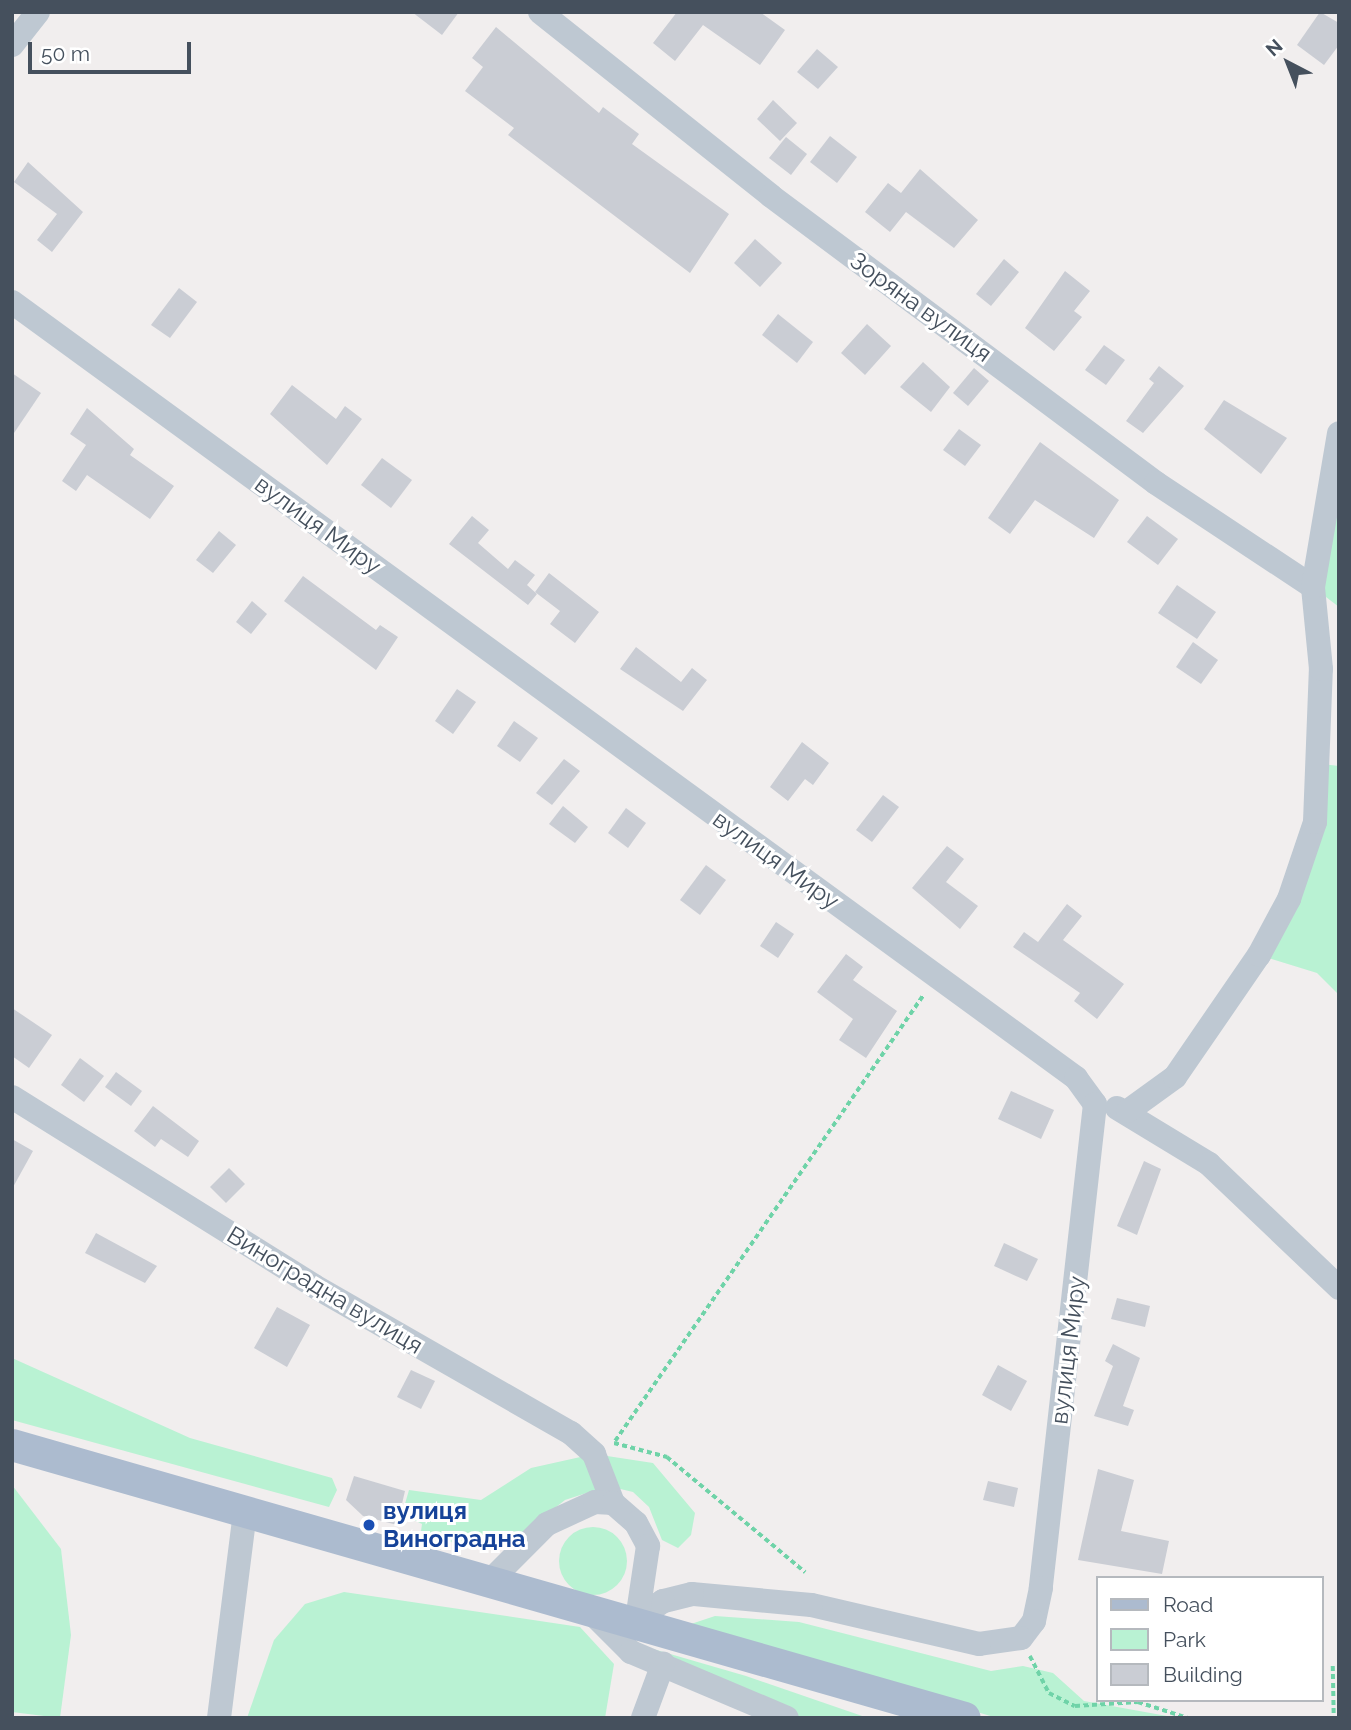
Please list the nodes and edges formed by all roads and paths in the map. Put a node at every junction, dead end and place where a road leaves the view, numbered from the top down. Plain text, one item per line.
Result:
1 (38, 12) edge
2 (540, 12) edge
3 (12, 45) edge
4 (12, 302) edge
5 (1339, 433) edge
6 (1313, 587) junction
7 (923, 967) junction
8 (12, 1097) edge
9 (1096, 1104) junction
10 (1128, 1111) junction
11 (1339, 1288) edge
12 (615, 1441) junction
13 (12, 1445) edge
14 (604, 1474) junction
15 (613, 1503) junction
16 (245, 1512) junction
17 (804, 1572) dead end
18 (491, 1580) junction
19 (585, 1605) junction
20 (637, 1620) junction
21 (1021, 1638) junction
22 (663, 1664) junction
23 (1333, 1666) dead end
24 (219, 1718) edge
25 (643, 1718) edge
26 (787, 1718) edge
27 (965, 1718) edge
28 (1188, 1718) edge
29 (1334, 1718) edge

1 - 3 street
2 - 6 street, Зоряна вулиця
4 - 7 street, вулиця Миру
5 - 6 street
6 - 10 street
7 - 9 street, вулиця Миру
7 - 12 path
8 - 14 street, Виноградна вулиця
9 - 10 street
9 - 21 street, вулиця Миру
10 - 11 street
12 - 14 path
12 - 17 path
13 - 16 main road
14 - 15 street, Виноградна вулиця
15 - 18 street
15 - 20 street
16 - 18 main road
16 - 24 street
18 - 19 main road
19 - 20 main road
19 - 22 street
20 - 21 street
20 - 27 main road
21 - 28 path
22 - 25 street
22 - 26 street
23 - 29 path

